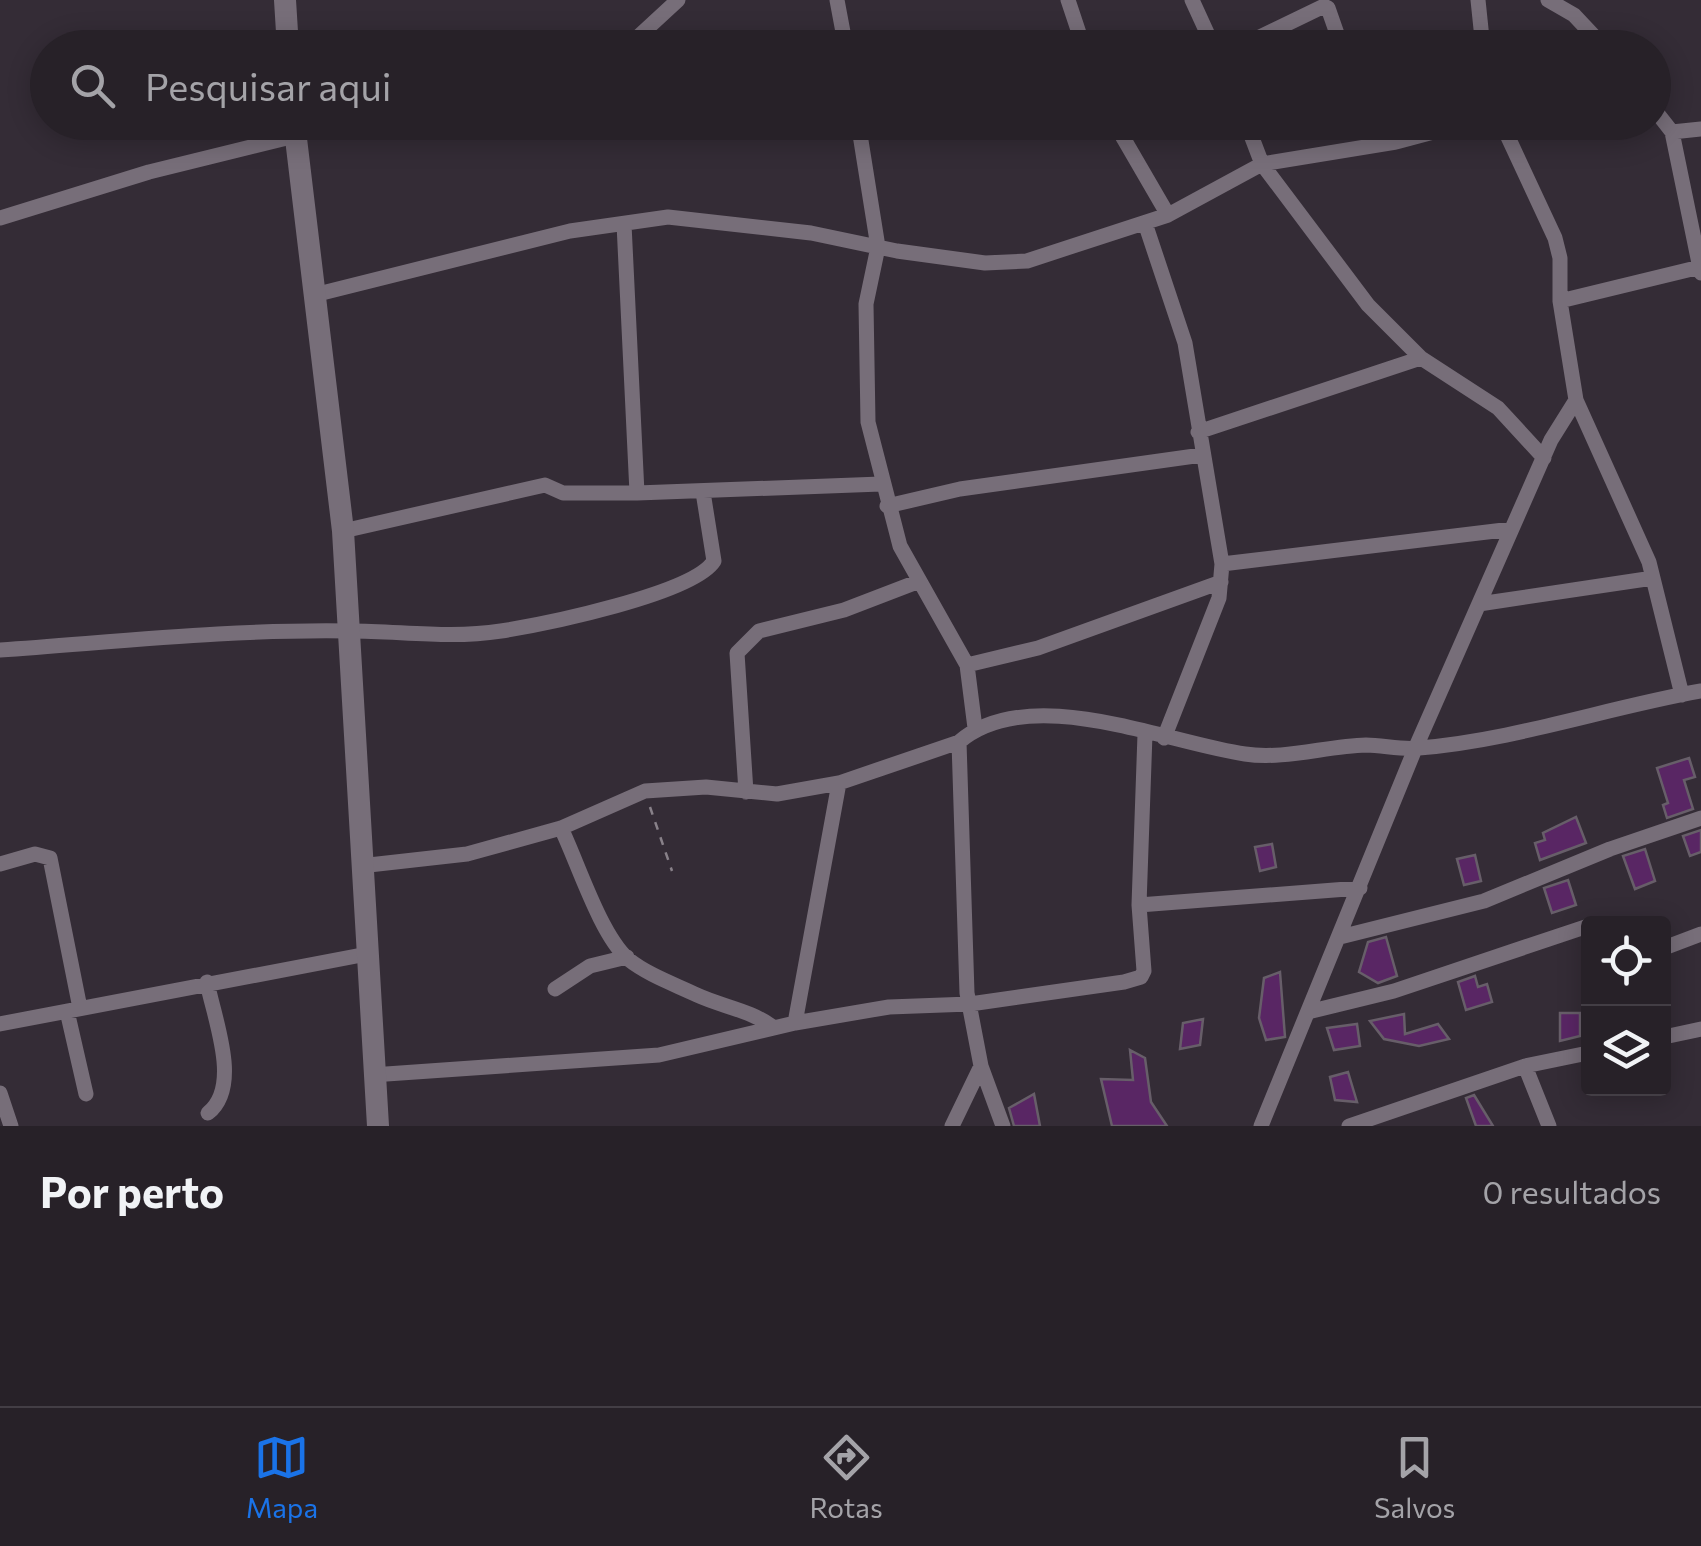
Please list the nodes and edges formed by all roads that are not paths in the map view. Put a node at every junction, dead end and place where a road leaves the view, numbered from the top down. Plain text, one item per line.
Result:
1 (285, 0) edge
2 (678, 0) edge
3 (837, 0) edge
4 (1068, 0) edge
5 (1192, 0) edge
6 (1478, 0) edge
7 (1548, 0) edge
8 (287, 30) edge
9 (646, 30) edge
10 (843, 30) edge
11 (1078, 30) edge
12 (1206, 30) edge
13 (1275, 30) edge
14 (1336, 30) edge
15 (1481, 30) edge
16 (1589, 30) edge
17 (1701, 129) edge
18 (1672, 132) joint
19 (257, 140) edge
20 (295, 140) edge
21 (861, 140) edge
22 (1124, 140) edge
23 (1253, 140) edge
24 (1404, 140) edge
25 (1509, 140) edge
26 (1396, 142) joint
27 (1262, 164) junction
28 (1168, 215) junction
29 (0, 218) edge
30 (1146, 223) junction
31 (624, 224) junction
32 (878, 246) junction
33 (1700, 270) edge
34 (314, 296) junction
35 (1560, 302) junction
36 (1421, 358) junction
37 (1576, 400) junction
38 (1198, 432) junction
39 (1202, 456) junction
40 (1544, 458) junction
41 (881, 484) junction
42 (703, 492) junction
43 (636, 494) junction
44 (887, 506) junction
45 (1512, 528) junction
46 (344, 531) junction
47 (1222, 564) junction
48 (1653, 578) junction
49 (917, 582) junction
50 (1220, 582) junction
51 (1479, 604) junction
52 (350, 630) junction
53 (0, 650) edge
54 (968, 666) junction
55 (1701, 691) edge
56 (1682, 694) junction
57 (975, 728) junction
58 (1145, 734) junction
59 (1164, 738) junction
60 (959, 742) junction
61 (1414, 749) junction
62 (839, 783) junction
63 (746, 792) junction
64 (1701, 818) edge
65 (562, 828) junction
66 (0, 864) edge
67 (360, 866) junction
68 (1360, 888) junction
69 (1139, 905) junction
70 (1581, 928) edge
71 (1701, 934) edge
72 (1340, 938) junction
73 (1671, 945) edge
74 (367, 954) junction
75 (626, 958) junction
76 (207, 982) junction
77 (555, 990) dead end
78 (970, 1004) junction
79 (73, 1010) junction
80 (1312, 1011) junction
81 (796, 1023) junction
82 (0, 1024) edge
83 (774, 1028) junction
84 (1701, 1029) edge
85 (1671, 1035) edge
86 (1581, 1054) edge
87 (982, 1066) junction
88 (1525, 1066) junction
89 (372, 1075) junction
90 (0, 1094) edge
91 (86, 1094) dead end
92 (208, 1114) dead end
93 (11, 1126) edge
94 (378, 1126) edge
95 (952, 1126) edge
96 (1004, 1126) edge
97 (1261, 1126) edge
98 (1349, 1126) edge
99 (1549, 1126) edge

1 - 8 street
2 - 9 street
3 - 10 street
4 - 11 street
5 - 12 street
6 - 15 street
7 - 16 street
13 - 14 street
17 - 18 street
18 - 33 street
19 - 29 street
20 - 34 street
21 - 32 street
22 - 28 street
23 - 27 street
24 - 26 street
25 - 35 street
26 - 27 street
27 - 28 street
27 - 36 street
28 - 30 street
30 - 32 street
30 - 38 street
31 - 32 street
31 - 34 street
31 - 43 street
32 - 41 street
33 - 35 street
34 - 46 street
35 - 37 street
36 - 38 street
36 - 40 street
37 - 40 street
37 - 48 street
38 - 39 street
39 - 44 street
39 - 47 street
40 - 45 street
41 - 42 street
41 - 44 street
42 - 43 street
42 - 52 street
43 - 46 street
44 - 49 street
45 - 47 street
45 - 51 street
46 - 52 street
47 - 50 street
48 - 51 street
48 - 56 street
49 - 54 street
49 - 63 street
50 - 54 street
50 - 59 street
51 - 61 street
52 - 53 street
52 - 67 street
54 - 57 street
55 - 56 street
56 - 61 street
57 - 58 street
57 - 60 street
58 - 59 street
58 - 69 street
59 - 61 street
60 - 62 street
60 - 78 street
61 - 68 street
62 - 63 street
62 - 81 street
63 - 65 street
64 - 72 street
65 - 67 street
65 - 75 street
66 - 79 street
67 - 74 street
68 - 69 street
68 - 72 street
69 - 78 street
70 - 80 street
71 - 73 street
72 - 80 street
74 - 76 street
74 - 89 street
75 - 77 street
75 - 83 street
76 - 79 street
76 - 92 street
78 - 81 street
78 - 87 street
79 - 82 street
79 - 91 street
80 - 97 street
81 - 83 street
83 - 89 street
84 - 85 street
86 - 88 street
87 - 95 street
87 - 96 street
88 - 98 street
88 - 99 street
89 - 94 street
90 - 93 street

